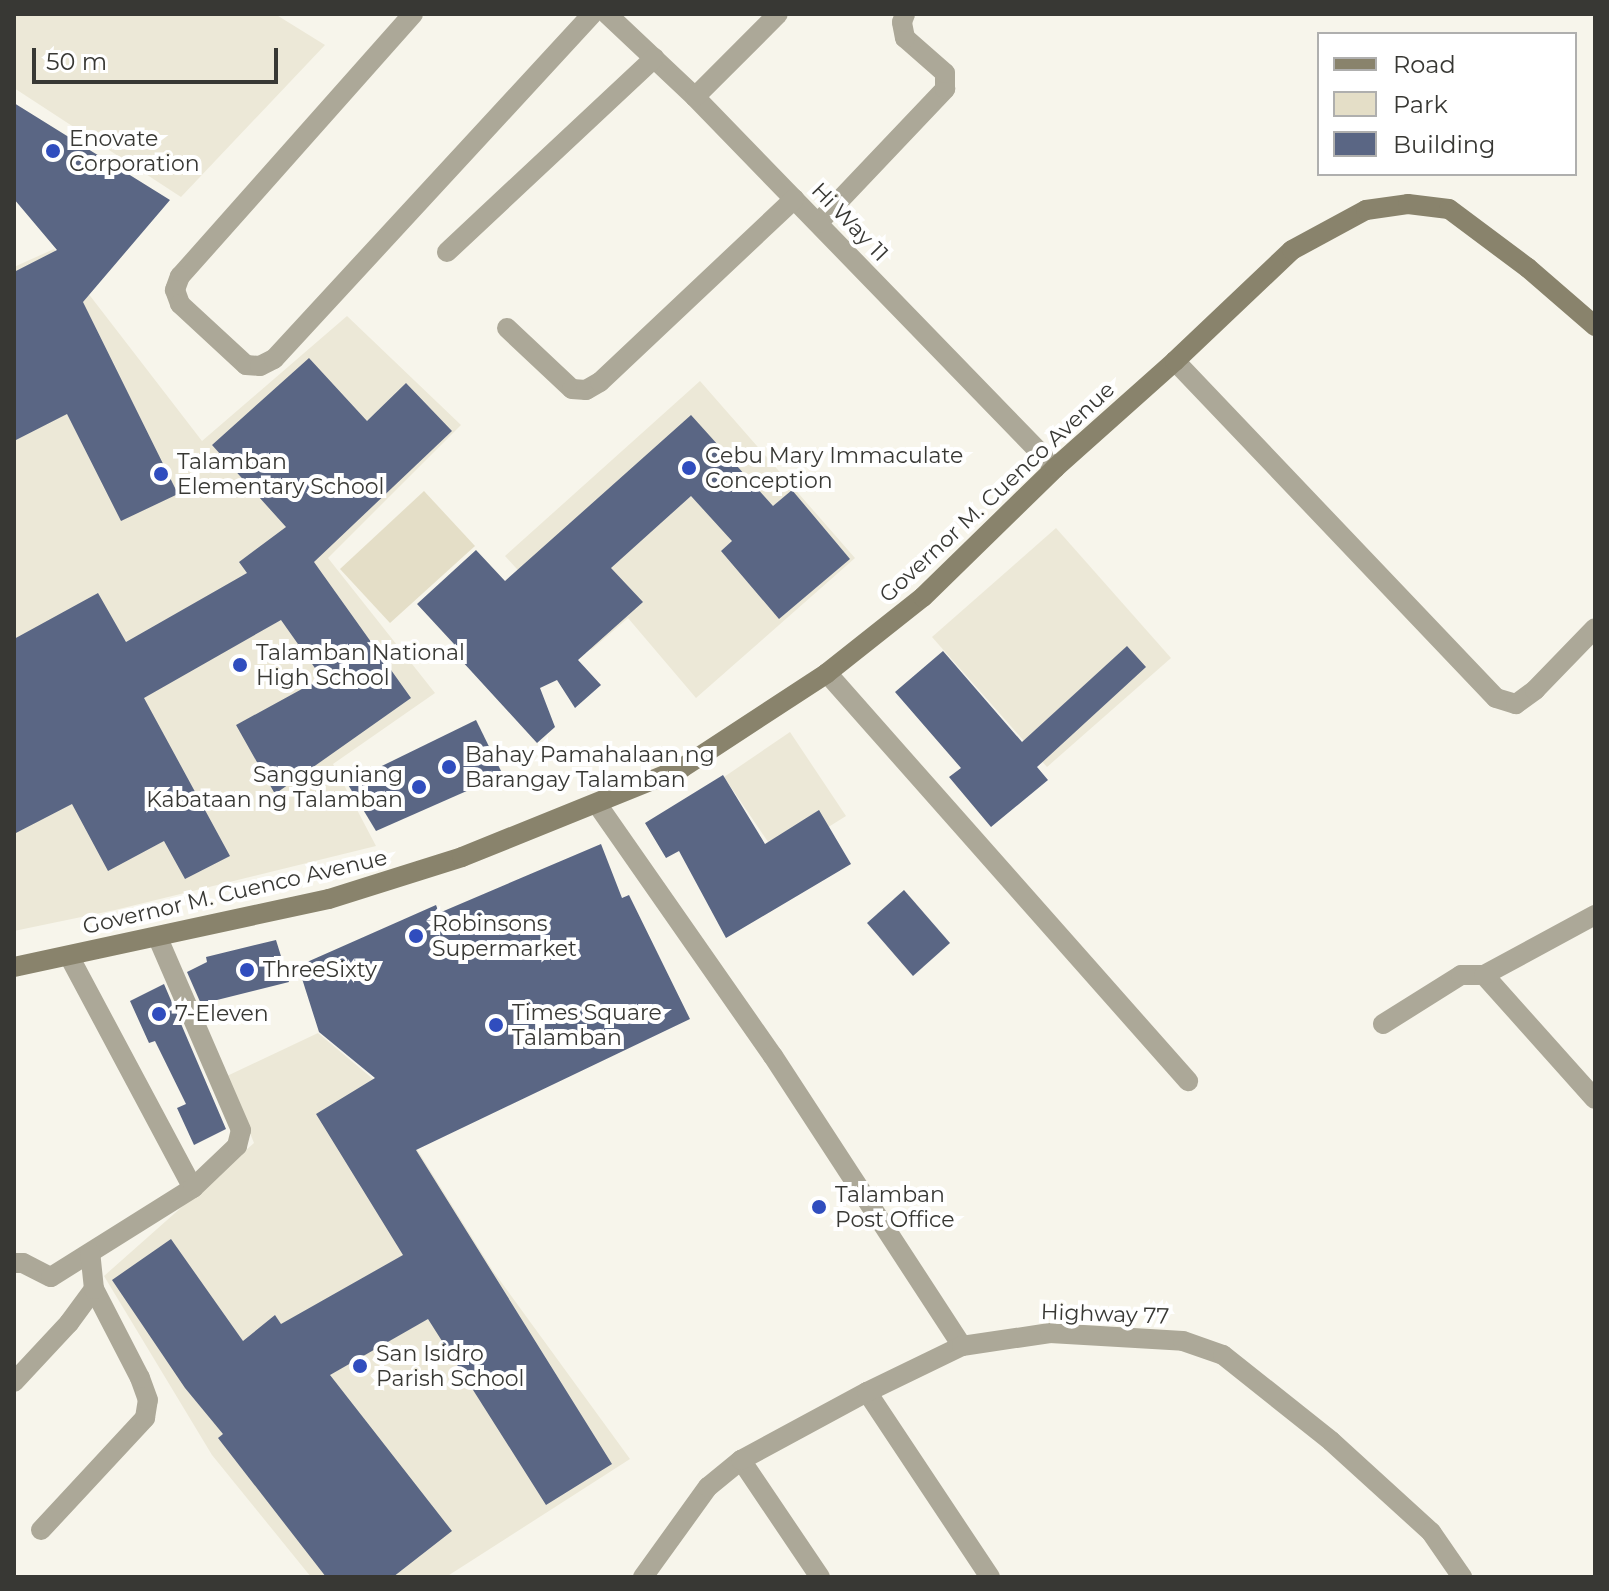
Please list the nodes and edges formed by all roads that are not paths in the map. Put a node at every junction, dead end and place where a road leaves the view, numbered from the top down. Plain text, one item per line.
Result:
1 (413, 14) edge
2 (592, 14) edge
3 (607, 14) edge
4 (778, 14) edge
5 (905, 14) edge
6 (654, 58) junction
7 (695, 97) junction
8 (794, 199) junction
9 (818, 223) junction
10 (447, 252) dead end
11 (1595, 326) edge
12 (507, 328) dead end
13 (1175, 361) junction
14 (1055, 468) junction
15 (1595, 628) edge
16 (827, 673) junction
17 (597, 804) junction
18 (1595, 915) edge
19 (158, 938) junction
20 (69, 956) junction
21 (14, 967) edge
22 (1484, 975) junction
23 (1383, 1024) dead end
24 (1188, 1081) dead end
25 (1595, 1099) edge
26 (193, 1188) junction
27 (90, 1253) junction
28 (14, 1263) edge
29 (94, 1289) junction
30 (962, 1346) junction
31 (14, 1382) edge
32 (867, 1392) junction
33 (741, 1460) junction
34 (41, 1530) dead end
35 (643, 1577) edge
36 (820, 1577) edge
37 (990, 1577) edge
38 (1462, 1577) edge

1 - 2 street
3 - 6 street, Hi Way 11
4 - 7 street
5 - 9 street
6 - 7 street, Hi Way 11
6 - 10 street
7 - 8 street, Hi Way 11
8 - 9 street, Hi Way 11
8 - 12 street
9 - 14 street, Hi Way 11
11 - 13 main road, Governor M. Cuenco Avenue
13 - 14 main road, Governor M. Cuenco Avenue
13 - 15 street
14 - 16 main road, Governor M. Cuenco Avenue
16 - 17 main road, Governor M. Cuenco Avenue
16 - 24 street
17 - 19 main road, Governor M. Cuenco Avenue
17 - 30 street
18 - 22 street
19 - 20 main road, Governor M. Cuenco Avenue
19 - 26 street
20 - 21 main road, Governor M. Cuenco Avenue
20 - 26 street
22 - 23 street
22 - 25 street
26 - 27 street
27 - 28 street
27 - 29 street
29 - 31 street
29 - 34 street
30 - 32 street, Highway 77
30 - 38 street, Highway 77
32 - 33 street, Highway 77
32 - 37 street
33 - 35 street, Highway 77
33 - 36 street

